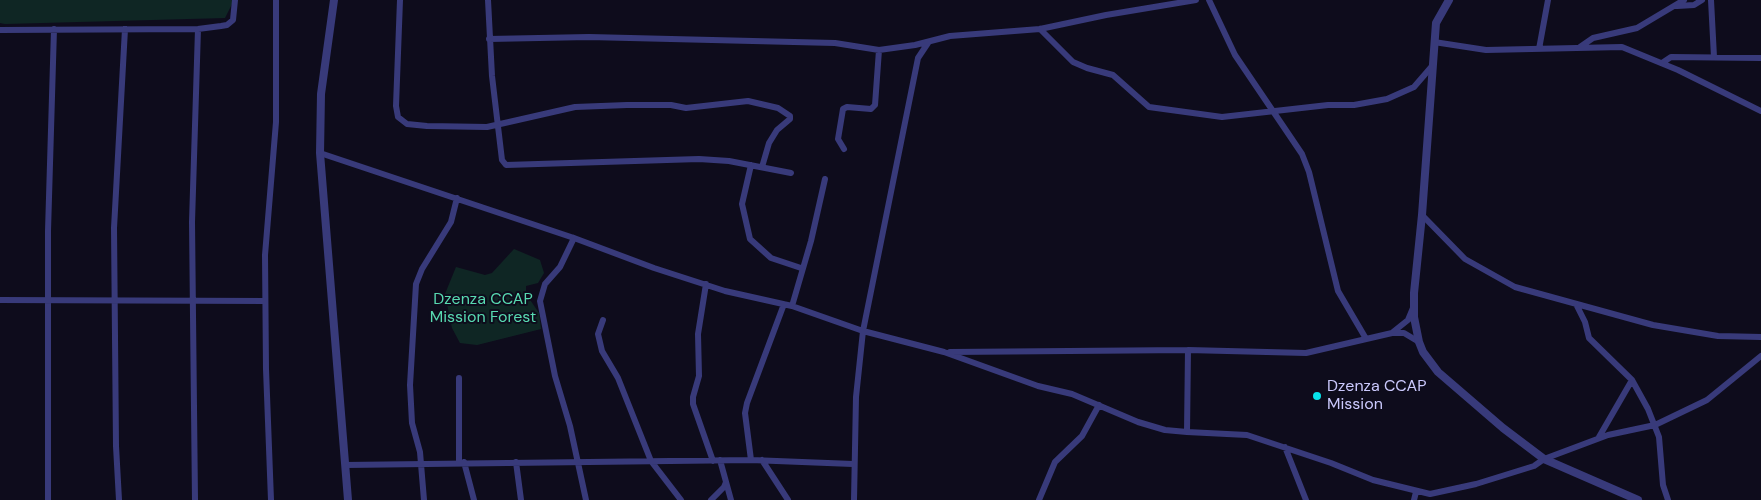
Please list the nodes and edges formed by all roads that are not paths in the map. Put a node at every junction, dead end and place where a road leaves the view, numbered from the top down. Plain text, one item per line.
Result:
1 (235, 0) edge
2 (276, 0) edge
3 (334, 0) edge
4 (400, 0) edge
5 (488, 0) edge
6 (1196, 0) edge
7 (1209, 0) edge
8 (1449, 0) edge
9 (1548, 0) edge
10 (1684, 0) edge
11 (1702, 0) edge
12 (1711, 0) edge
13 (1694, 5) junction
14 (1676, 6) junction
15 (1712, 11) junction
16 (125, 28) junction
17 (54, 29) junction
18 (198, 29) junction
19 (0, 30) edge
20 (1040, 30) junction
21 (489, 39) junction
22 (929, 42) junction
23 (1434, 42) junction
24 (1580, 47) junction
25 (1539, 49) junction
26 (879, 50) junction
27 (1714, 57) junction
28 (1761, 58) edge
29 (1662, 63) junction
30 (1433, 65) junction
31 (1273, 111) junction
32 (1761, 111) edge
33 (499, 125) junction
34 (844, 149) dead end
35 (320, 153) junction
36 (751, 165) junction
37 (762, 167) junction
38 (791, 173) dead end
39 (825, 179) dead end
40 (458, 198) junction
41 (1422, 214) junction
42 (574, 238) junction
43 (801, 268) junction
44 (706, 284) junction
45 (48, 299) junction
46 (0, 300) edge
47 (115, 300) junction
48 (265, 301) junction
49 (191, 302) junction
50 (1576, 304) junction
51 (788, 305) junction
52 (1414, 305) junction
53 (603, 320) dead end
54 (863, 330) junction
55 (1392, 333) junction
56 (1365, 337) junction
57 (1761, 337) edge
58 (1419, 342) junction
59 (1188, 350) junction
60 (944, 352) junction
61 (1761, 356) edge
62 (459, 378) dead end
63 (1632, 380) junction
64 (1099, 405) junction
65 (1654, 425) junction
66 (1187, 432) junction
67 (1597, 439) junction
68 (1285, 447) junction
69 (1544, 459) junction
70 (716, 460) junction
71 (751, 460) junction
72 (762, 460) junction
73 (651, 461) junction
74 (420, 462) junction
75 (462, 462) junction
76 (516, 462) junction
77 (577, 462) junction
78 (853, 464) junction
79 (345, 465) junction
80 (726, 480) junction
81 (1416, 492) junction
82 (48, 500) edge
83 (119, 500) edge
84 (195, 500) edge
85 (271, 500) edge
86 (348, 500) edge
87 (424, 500) edge
88 (474, 500) edge
89 (521, 500) edge
90 (586, 500) edge
91 (681, 500) edge
92 (711, 500) edge
93 (731, 500) edge
94 (788, 500) edge
95 (854, 500) edge
96 (1038, 500) edge
97 (1306, 500) edge
98 (1414, 500) edge
99 (1638, 500) edge
100 (1668, 500) edge

1 - 18 street
2 - 48 street
3 - 35 street
4 - 33 street
5 - 21 street
6 - 20 street
7 - 31 street
8 - 23 street
9 - 25 street
10 - 14 street
11 - 13 street
12 - 15 street
13 - 14 street
13 - 15 street
14 - 24 street
15 - 27 street
16 - 17 street
16 - 18 street
16 - 47 street
17 - 19 street
17 - 45 street
18 - 49 street
20 - 22 street
20 - 31 street
21 - 26 street
21 - 33 street
22 - 26 street
22 - 54 street
23 - 25 street
23 - 30 street
24 - 25 street
24 - 29 street
26 - 34 street
27 - 28 street
27 - 29 street
29 - 32 street
30 - 31 street
30 - 41 street
31 - 56 street
33 - 36 street
33 - 37 street
35 - 40 street
35 - 79 street
36 - 37 street
36 - 43 street
37 - 38 street
39 - 43 street
40 - 42 street
40 - 74 street
41 - 50 street
41 - 52 street
42 - 44 street
42 - 77 street
43 - 51 street
44 - 51 street
44 - 70 street
45 - 46 street
45 - 47 street
45 - 82 street
47 - 49 street
47 - 83 street
48 - 49 street
48 - 85 street
49 - 84 street
50 - 57 street
50 - 63 street
51 - 54 street
51 - 71 street
52 - 55 street
52 - 58 street
53 - 73 street
54 - 60 street
54 - 78 street
55 - 56 street
55 - 58 street
56 - 59 street
58 - 69 street
59 - 60 street
59 - 66 street
60 - 64 street
61 - 65 street
62 - 75 street
63 - 65 street
63 - 67 street
64 - 66 street
64 - 96 street
65 - 67 street
65 - 100 street
66 - 68 street
67 - 69 street
68 - 81 street
68 - 97 street
69 - 81 street
69 - 99 street
70 - 71 street
70 - 73 street
70 - 80 street
71 - 72 street
72 - 78 street
72 - 94 street
73 - 77 street
73 - 91 street
74 - 75 street
74 - 79 street
74 - 87 street
75 - 76 street
75 - 88 street
76 - 77 street
76 - 89 street
77 - 90 street
78 - 95 street
79 - 86 street
80 - 92 street
80 - 93 street
81 - 98 street

